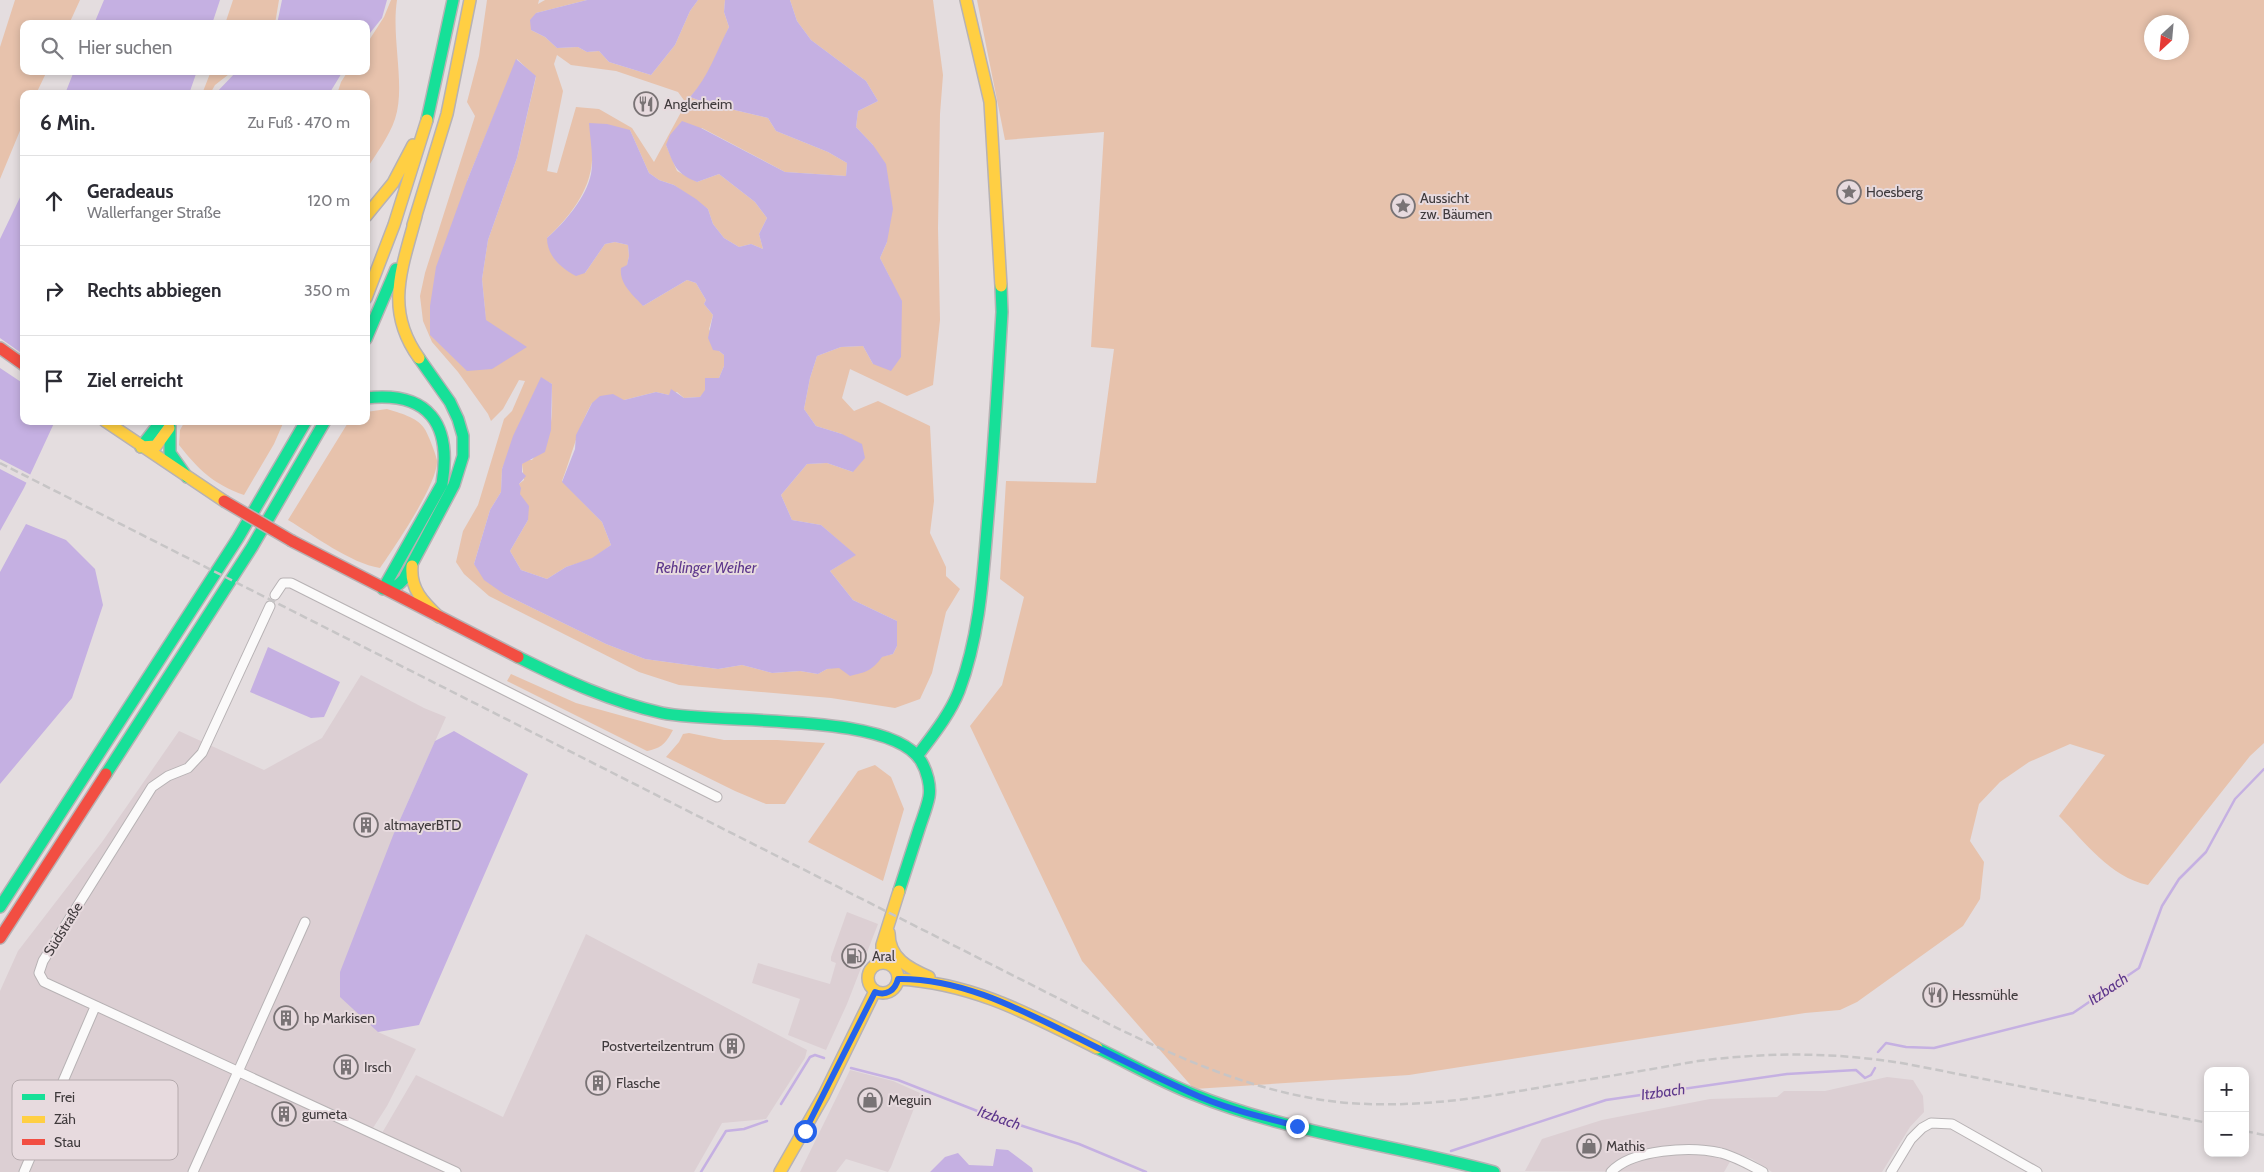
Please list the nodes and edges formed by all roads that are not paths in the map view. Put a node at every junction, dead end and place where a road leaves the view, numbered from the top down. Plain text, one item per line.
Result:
1 (453, 0) edge
2 (470, 0) edge
3 (966, 0) edge
4 (430, 110) junction
5 (370, 211) edge
6 (416, 216) junction
7 (370, 288) edge
8 (370, 330) edge
9 (0, 348) edge
10 (20, 362) edge
11 (370, 397) edge
12 (110, 425) edge
13 (167, 425) edge
14 (168, 425) edge
15 (304, 425) edge
16 (323, 425) edge
17 (329, 425) edge
18 (314, 441) junction
19 (141, 448) junction
20 (187, 476) junction
21 (413, 561) junction
22 (383, 590) junction
23 (276, 595) dead end
24 (270, 606) dead end
25 (439, 617) junction
26 (918, 755) junction
27 (717, 797) dead end
28 (0, 907) edge
29 (305, 922) dead end
30 (890, 923) junction
31 (0, 938) edge
32 (882, 963) junction
33 (898, 979) junction
34 (950, 986) junction
35 (875, 992) junction
36 (95, 1007) junction
37 (239, 1073) junction
38 (64, 1080) edge
39 (29, 1160) edge
40 (24, 1172) edge
41 (194, 1172) edge
42 (456, 1172) edge
43 (780, 1172) edge
44 (1494, 1172) edge
45 (1611, 1172) edge
46 (1763, 1172) edge
47 (1891, 1172) edge
48 (2037, 1172) edge

1 - 4 main road
2 - 6 main road
3 - 26 main road
4 - 5 main road
4 - 7 main road
6 - 8 main road
6 - 21 main road
9 - 10 main road
11 - 22 main road
12 - 19 main road
13 - 19 main road
14 - 20 main road
15 - 28 main road
16 - 18 main road
17 - 18 main road
18 - 31 main road
19 - 20 main road
20 - 22 main road, bridge
21 - 22 main road
21 - 25 main road
22 - 25 main road
23 - 27 street
24 - 36 street, Südstraße
25 - 26 main road
26 - 30 main road
29 - 37 street
30 - 32 main road
30 - 34 main road
32 - 33 main road
32 - 35 main road
33 - 34 main road
33 - 35 main road
34 - 44 main road
35 - 43 main road
36 - 37 street, Südstraße
36 - 38 street
37 - 41 street
37 - 42 street, Südstraße
39 - 40 street
45 - 46 street
47 - 48 street

